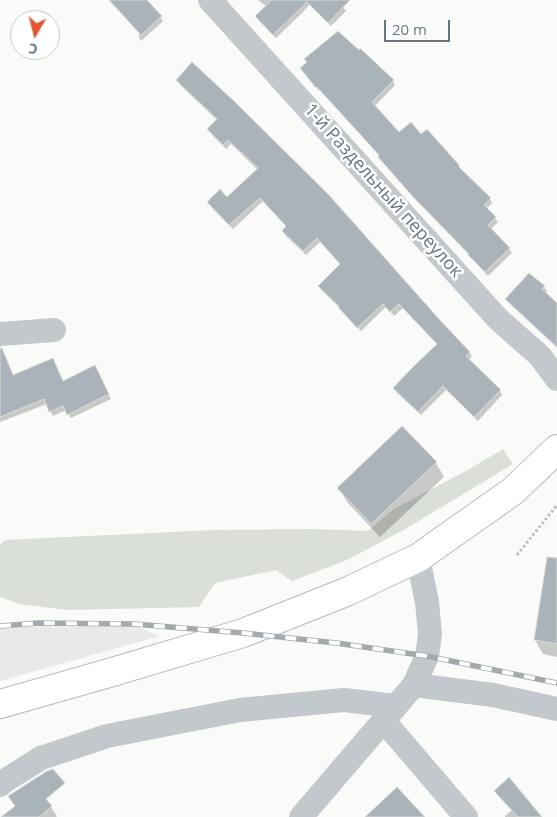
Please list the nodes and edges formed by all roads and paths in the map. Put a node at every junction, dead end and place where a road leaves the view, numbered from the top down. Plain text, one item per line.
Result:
1 (210, 0) edge
2 (54, 330) dead end
3 (0, 334) edge
4 (557, 379) edge
5 (557, 449) edge
6 (557, 505) edge
7 (517, 555) dead end
8 (418, 558) junction
9 (414, 686) junction
10 (0, 704) edge
11 (557, 709) edge
12 (389, 714) junction
13 (0, 785) edge
14 (301, 817) edge
15 (466, 817) edge

1 - 4 street, 1-й Раздельный переулок
2 - 3 street
5 - 8 main road
6 - 7 path
8 - 9 street
8 - 10 main road
9 - 11 street
9 - 12 street
12 - 13 street
12 - 14 street
12 - 15 street

